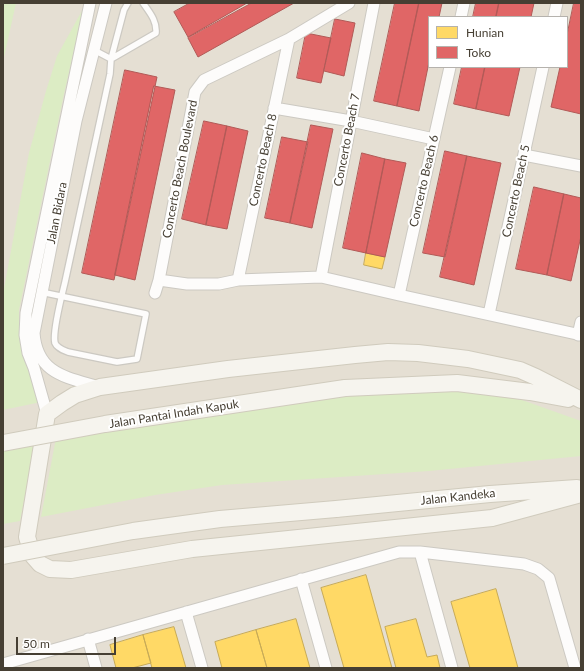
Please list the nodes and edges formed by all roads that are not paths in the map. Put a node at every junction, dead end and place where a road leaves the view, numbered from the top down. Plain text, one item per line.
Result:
1 (90, 3) edge
2 (106, 3) edge
3 (128, 3) edge
4 (143, 3) edge
5 (349, 3) edge
6 (374, 3) edge
7 (464, 3) edge
8 (557, 3) edge
9 (461, 16) edge
10 (554, 16) edge
11 (289, 39) junction
12 (94, 50) junction
13 (111, 59) junction
14 (450, 68) edge
15 (543, 68) edge
16 (274, 108) junction
17 (351, 121) junction
18 (434, 139) junction
19 (524, 155) junction
20 (581, 166) edge
21 (321, 277) junction
22 (159, 280) junction
23 (238, 280) junction
24 (36, 291) junction
25 (155, 292) dead end
26 (399, 295) junction
27 (62, 296) junction
28 (489, 314) junction
29 (581, 322) edge
30 (580, 335) edge
31 (38, 354) junction
32 (34, 368) junction
33 (100, 387) junction
34 (581, 400) edge
35 (581, 403) edge
36 (47, 414) junction
37 (3, 443) edge
38 (580, 486) edge
39 (420, 552) junction
40 (3, 556) edge
41 (301, 579) junction
42 (186, 612) junction
43 (88, 639) junction
44 (3, 664) edge
45 (96, 668) edge
46 (202, 668) edge
47 (326, 668) edge
48 (452, 668) edge
49 (575, 668) edge

1 - 24 street, Jalan Bidara
2 - 12 street, Jalan Bidara
3 - 13 lane
4 - 13 lane
5 - 11 street, Concerto Beach Boulevard
6 - 17 street, Concerto Beach 7
7 - 9 street
8 - 10 street
11 - 16 street, Concerto Beach 8
11 - 22 street, Concerto Beach Boulevard
12 - 13 lane
12 - 24 street, Jalan Bidara
13 - 27 lane
14 - 18 street, Concerto Beach 6
15 - 19 street, Concerto Beach 5
16 - 17 street
16 - 23 street, Concerto Beach 8
17 - 18 street
17 - 21 street, Concerto Beach 7
18 - 26 street, Concerto Beach 6
19 - 20 street
19 - 28 street, Concerto Beach 5
21 - 23 street
21 - 26 street
22 - 23 street
22 - 25 street, Concerto Beach Boulevard
24 - 27 lane
24 - 31 street, Jalan Bidara
24 - 32 street, Jalan Bidara
26 - 28 street
27 - 27 lane
28 - 30 street
29 - 30 street
31 - 32 street
31 - 33 street, Jalan Bidara
32 - 36 street, Jalan Bidara
33 - 34 main road
33 - 36 main road
35 - 37 main road, Jalan Pantai Indah Kapuk, bridge
36 - 38 main road
38 - 40 main road, Jalan Kandeka, bridge
39 - 41 street
39 - 48 street
39 - 49 street
41 - 42 street
41 - 47 street
42 - 43 street
42 - 46 street
43 - 44 street
43 - 45 street

